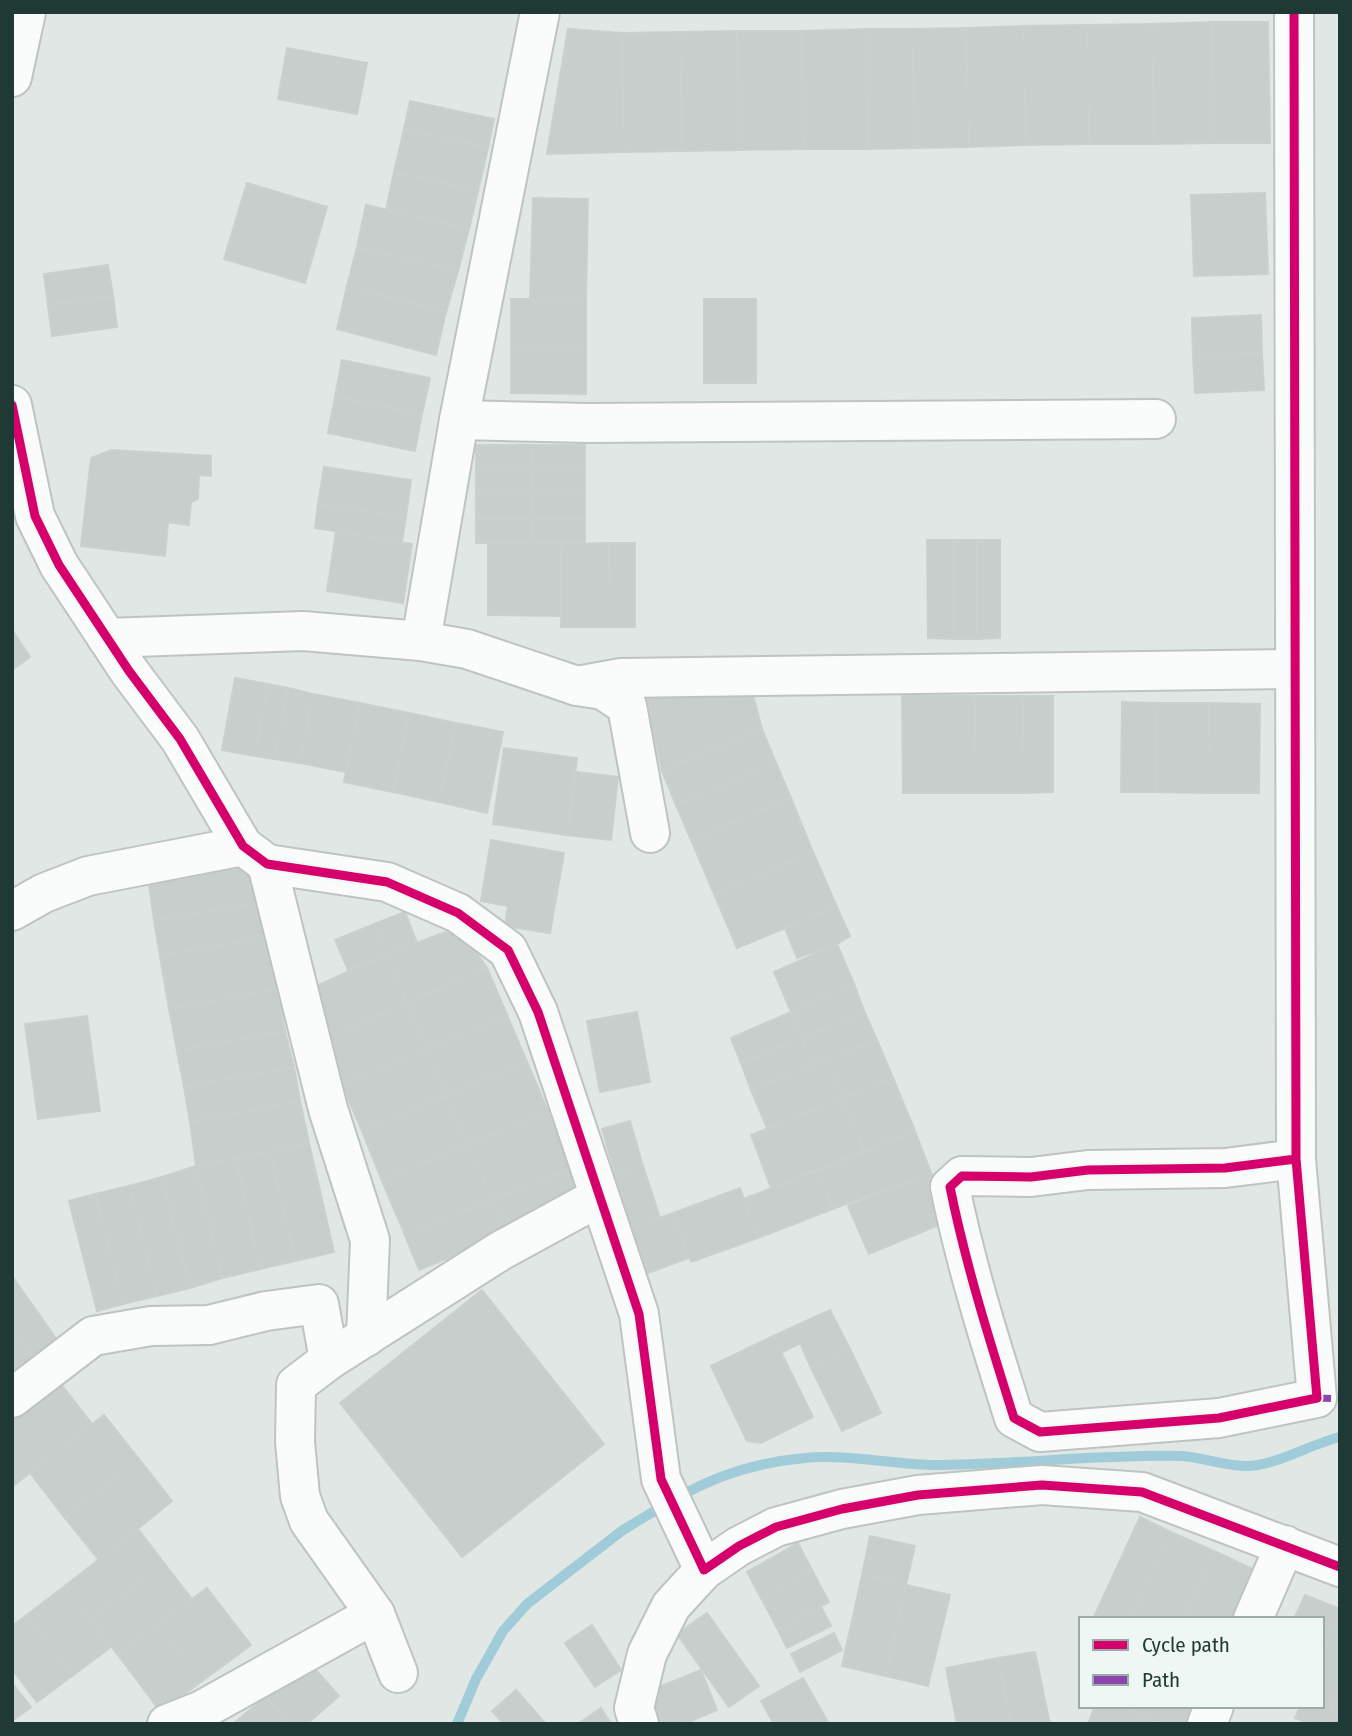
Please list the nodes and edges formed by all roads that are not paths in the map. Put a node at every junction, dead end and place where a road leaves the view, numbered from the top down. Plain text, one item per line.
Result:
1 (26, 12) edge
2 (540, 12) edge
3 (1294, 12) edge
4 (12, 78) edge
5 (12, 405) edge
6 (1156, 418) dead end
7 (459, 420) junction
8 (107, 638) junction
9 (421, 641) junction
10 (1295, 669) junction
11 (577, 686) junction
12 (650, 833) dead end
13 (255, 855) junction
14 (12, 911) edge
15 (1296, 1159) junction
16 (599, 1197) junction
17 (366, 1338) junction
18 (329, 1360) junction
19 (12, 1398) edge
20 (1286, 1545) junction
21 (1340, 1567) edge
22 (704, 1570) junction
23 (376, 1614) junction
24 (1254, 1617) edge
25 (398, 1673) dead end
26 (1213, 1708) edge
27 (167, 1724) edge
28 (639, 1724) edge
29 (1206, 1724) edge

1 - 4 street
2 - 7 street
3 - 10 street
5 - 8 street
6 - 7 street
7 - 9 street
8 - 9 street
8 - 13 street
9 - 11 street
10 - 11 street
10 - 15 street
11 - 12 street
13 - 14 street
13 - 16 street
13 - 17 street
15 - 15 street
16 - 17 street
16 - 22 street
17 - 18 street
18 - 19 street
18 - 23 street
20 - 21 street
20 - 22 street
20 - 24 street
22 - 28 street
23 - 25 street
23 - 27 street
26 - 29 street

